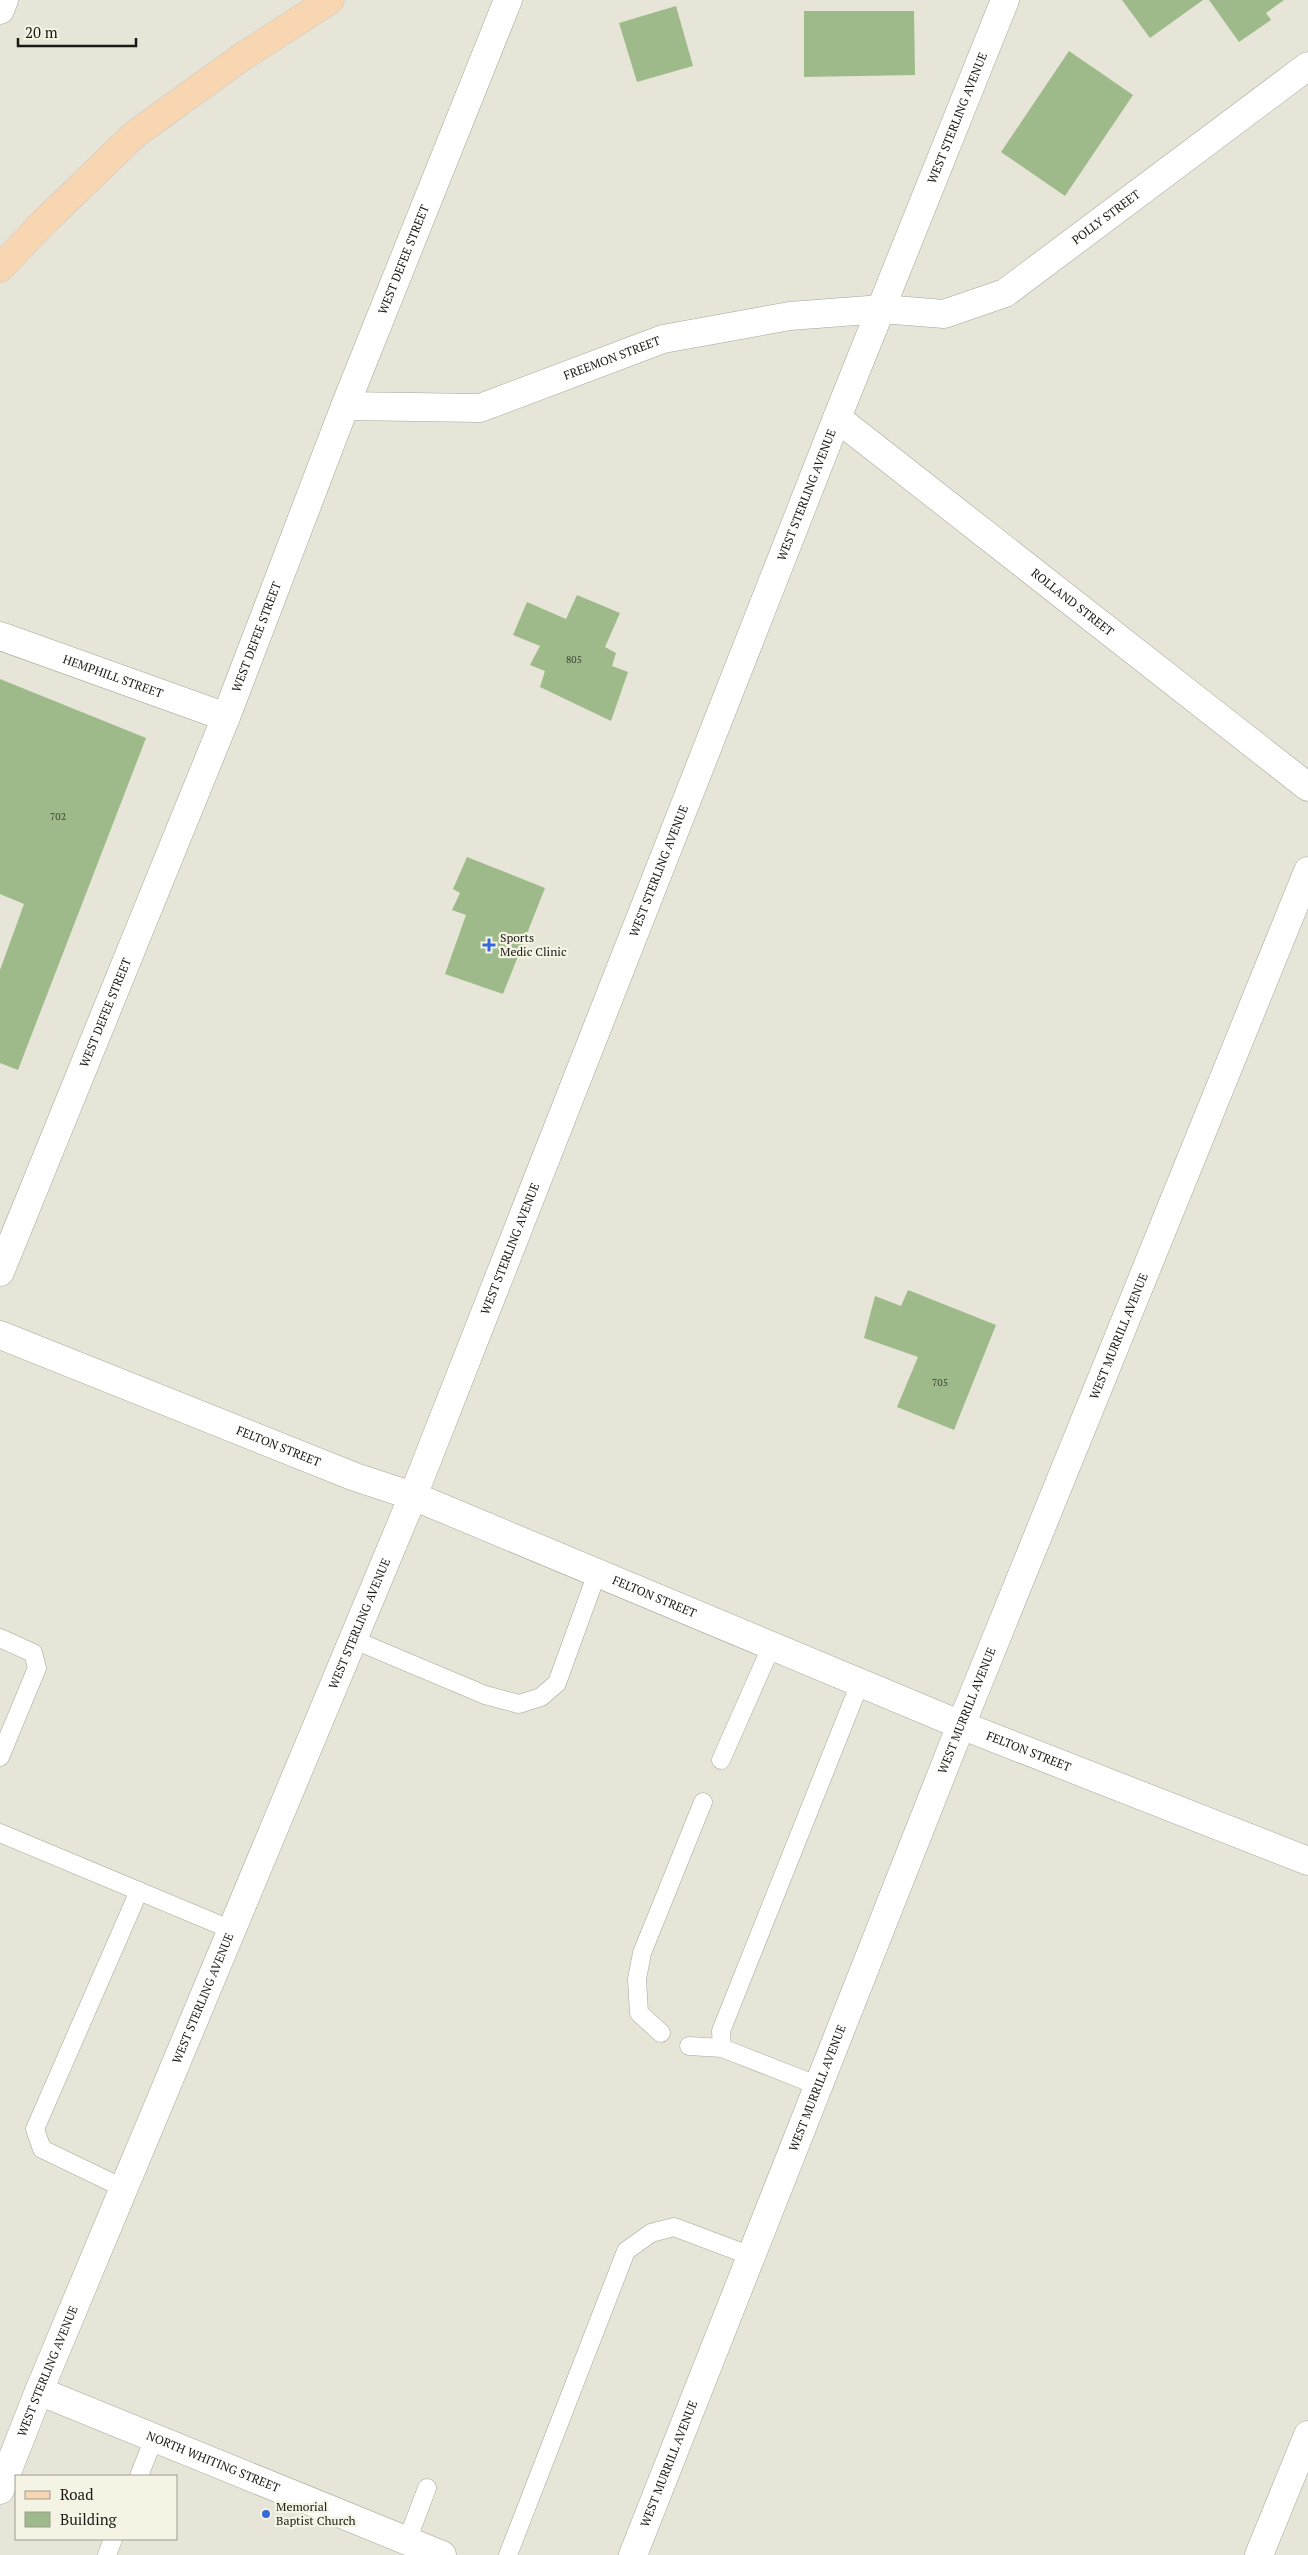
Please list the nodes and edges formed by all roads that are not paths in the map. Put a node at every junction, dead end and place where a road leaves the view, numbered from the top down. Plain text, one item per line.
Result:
1 (4, 0) edge
2 (330, 0) edge
3 (508, 0) edge
4 (1005, 0) edge
5 (0, 10) edge
6 (1308, 66) edge
7 (0, 268) edge
8 (882, 309) junction
9 (345, 406) junction
10 (837, 418) junction
11 (0, 636) edge
12 (226, 717) junction
13 (1308, 786) edge
14 (1308, 871) edge
15 (0, 1272) edge
16 (0, 1335) edge
17 (413, 1496) junction
18 (597, 1573) junction
19 (0, 1638) edge
20 (352, 1639) junction
21 (772, 1646) junction
22 (860, 1683) junction
23 (961, 1725) junction
24 (0, 1757) edge
25 (721, 1760) dead end
26 (703, 1802) dead end
27 (0, 1833) edge
28 (1308, 1861) edge
29 (139, 1891) junction
30 (232, 1930) junction
31 (660, 2034) dead end
32 (690, 2046) dead end
33 (722, 2048) junction
34 (819, 2086) junction
35 (123, 2188) junction
36 (751, 2256) junction
37 (39, 2391) junction
38 (1308, 2436) edge
39 (154, 2438) junction
40 (139, 2475) edge
41 (427, 2488) dead end
42 (0, 2490) edge
43 (113, 2540) edge
44 (407, 2541) junction
45 (107, 2555) edge
46 (442, 2555) edge
47 (508, 2555) edge
48 (633, 2555) edge
49 (1259, 2555) edge

1 - 5 street
2 - 7 main road
3 - 9 street, WEST DEFEE STREET
4 - 8 street, WEST STERLING AVENUE
6 - 8 street, POLLY STREET
8 - 9 street, FREEMON STREET
8 - 10 street, WEST STERLING AVENUE
9 - 12 street, WEST DEFEE STREET
10 - 13 street, ROLLAND STREET
10 - 17 street, WEST STERLING AVENUE
11 - 12 street, HEMPHILL STREET
12 - 15 street, WEST DEFEE STREET
14 - 23 street, WEST MURRILL AVENUE
16 - 17 street, FELTON STREET
17 - 18 street, FELTON STREET
17 - 20 street, WEST STERLING AVENUE
18 - 20 lane
18 - 21 street, FELTON STREET
19 - 24 lane
20 - 30 street, WEST STERLING AVENUE
21 - 22 street, FELTON STREET
21 - 25 lane
22 - 23 street, FELTON STREET
22 - 33 lane
23 - 28 street, FELTON STREET
23 - 34 street, WEST MURRILL AVENUE
26 - 31 lane
27 - 29 lane
29 - 30 lane
29 - 35 lane
30 - 35 street, WEST STERLING AVENUE
32 - 33 lane
33 - 34 lane
34 - 36 street, WEST MURRILL AVENUE
35 - 37 street, WEST STERLING AVENUE
36 - 47 lane
36 - 48 street, WEST MURRILL AVENUE
37 - 39 street, NORTH WHITING STREET
37 - 42 street, WEST STERLING AVENUE
38 - 49 street
39 - 40 lane
39 - 44 street, NORTH WHITING STREET
41 - 44 lane
43 - 45 lane
44 - 46 street, NORTH WHITING STREET

